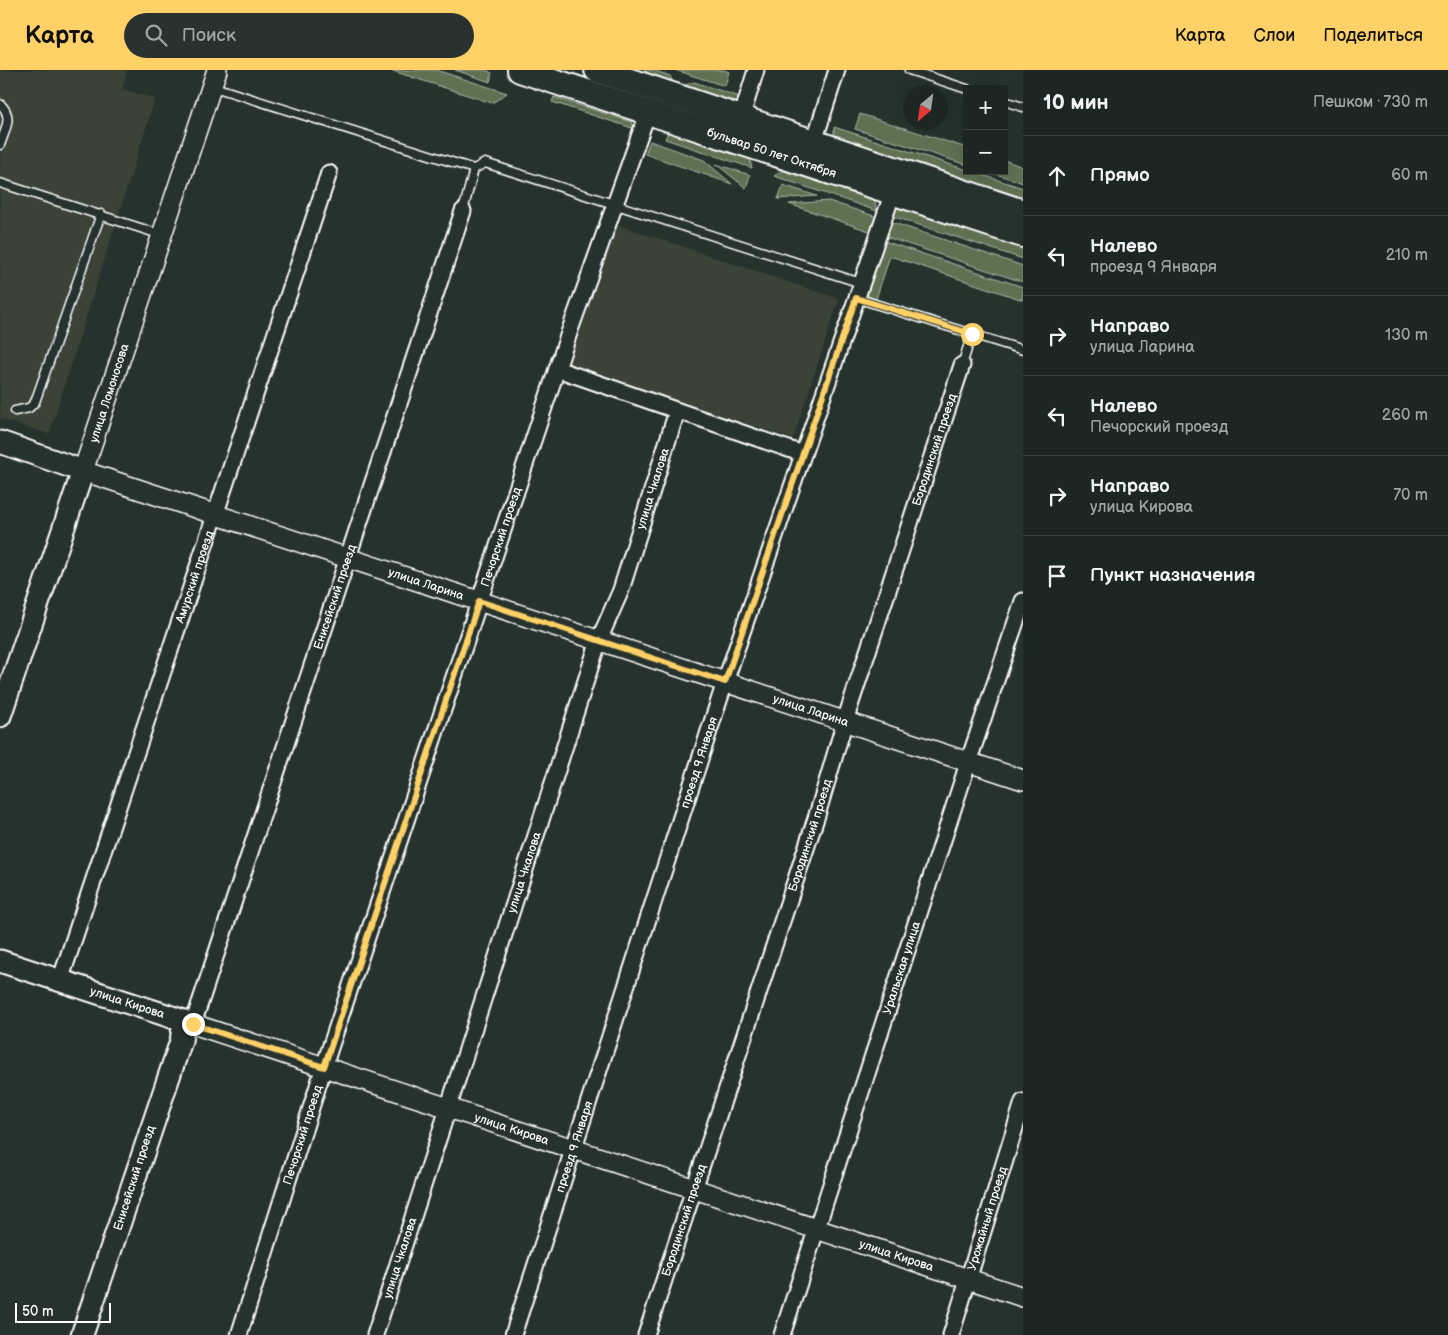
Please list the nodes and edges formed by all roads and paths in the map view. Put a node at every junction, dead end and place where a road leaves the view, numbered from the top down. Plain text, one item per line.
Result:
1 (520, 70) edge
2 (597, 70) edge
3 (756, 70) edge
4 (837, 70) edge
5 (909, 70) edge
6 (214, 78) edge
7 (963, 88) edge
8 (1008, 101) edge
9 (0, 104) edge
10 (1023, 106) edge
11 (648, 112) junction
12 (741, 117) junction
13 (734, 140) junction
14 (0, 145) edge
15 (810, 153) junction
16 (474, 169) junction
17 (329, 173) dead end
18 (0, 183) edge
19 (893, 192) junction
20 (614, 204) junction
21 (463, 211) joint
22 (1023, 212) edge
23 (101, 214) junction
24 (162, 235) junction
25 (1023, 235) edge
26 (861, 283) junction
27 (856, 298) junction
28 (972, 334) junction
29 (1023, 350) edge
30 (962, 364) joint
31 (557, 370) junction
32 (677, 410) junction
33 (15, 412) dead end
34 (0, 442) edge
35 (803, 454) junction
36 (83, 471) junction
37 (217, 514) junction
38 (347, 557) junction
39 (479, 601) junction
40 (1023, 601) edge
41 (599, 640) junction
42 (725, 682) junction
43 (0, 716) edge
44 (845, 722) junction
45 (968, 762) junction
46 (1023, 780) edge
47 (0, 961) edge
48 (60, 981) junction
49 (188, 1022) junction
50 (324, 1067) junction
51 (1023, 1102) edge
52 (448, 1108) junction
53 (573, 1149) junction
54 (693, 1188) junction
55 (815, 1229) junction
56 (968, 1279) junction
57 (1023, 1297) edge
58 (82, 1335) edge
59 (239, 1335) edge
60 (375, 1335) edge
61 (513, 1335) edge
62 (646, 1335) edge
63 (782, 1335) edge
64 (951, 1335) edge

1 - 11 main road, бульвар 50 лет Октября
2 - 12 main road, бульвар 50 лет Октября
3 - 12 street
4 - 15 street
5 - 7 lane
6 - 16 lane
6 - 24 street, улица Ломоносова
8 - 10 lane
9 - 14 lane
11 - 13 main road, бульвар 50 лет Октября
11 - 20 street, Печорский проезд
12 - 13 street
12 - 15 main road, бульвар 50 лет Октября
13 - 15 main road, бульвар 50 лет Октября
15 - 19 main road, бульвар 50 лет Октября
15 - 22 main road, бульвар 50 лет Октября
16 - 20 lane
16 - 21 lane, Енисейский проезд
17 - 37 street, Амурский проезд
18 - 23 lane
19 - 25 main road, бульвар 50 лет Октября
19 - 26 street, проезд 9 Января
20 - 26 lane
20 - 31 street, Печорский проезд
21 - 38 street, Енисейский проезд
23 - 24 lane
23 - 33 lane
24 - 36 street, улица Ломоносова
26 - 27 street, проезд 9 Января
27 - 28 lane
27 - 35 street, проезд 9 Января
28 - 29 lane
28 - 30 lane, Бородинский проезд
30 - 44 street, Бородинский проезд
31 - 32 street
31 - 39 street, Печорский проезд
32 - 35 street
32 - 41 street, улица Чкалова
34 - 36 main road, улица Ларина
35 - 42 street, проезд 9 Января
36 - 37 street, улица Ларина
36 - 43 main road, улица Ломоносова
37 - 38 street, улица Ларина
37 - 48 street, Амурский проезд
38 - 39 street, улица Ларина
38 - 49 street, Енисейский проезд
39 - 41 street, улица Ларина
39 - 50 street, Печорский проезд
40 - 45 street, Уральская улица
41 - 42 street, улица Ларина
41 - 52 street, улица Чкалова
42 - 44 street, улица Ларина
42 - 53 street, проезд 9 Января
44 - 45 street, улица Ларина
44 - 54 street, Бородинский проезд
45 - 46 street, улица Ларина
45 - 55 street, Уральская улица
47 - 48 main road, улица Кирова
48 - 49 main road, улица Кирова
49 - 50 street, улица Кирова
49 - 58 main road, Енисейский проезд
50 - 52 street, улица Кирова
50 - 59 street, Печорский проезд
51 - 56 street, Урожайный проезд
52 - 53 street, улица Кирова
52 - 60 street, улица Чкалова
53 - 54 street, улица Кирова
53 - 61 street, проезд 9 Января
54 - 55 street, улица Кирова
54 - 62 street, Бородинский проезд
55 - 56 street, улица Кирова
55 - 63 street, Уральская улица
56 - 57 street, улица Кирова
56 - 64 street, Урожайный проезд

